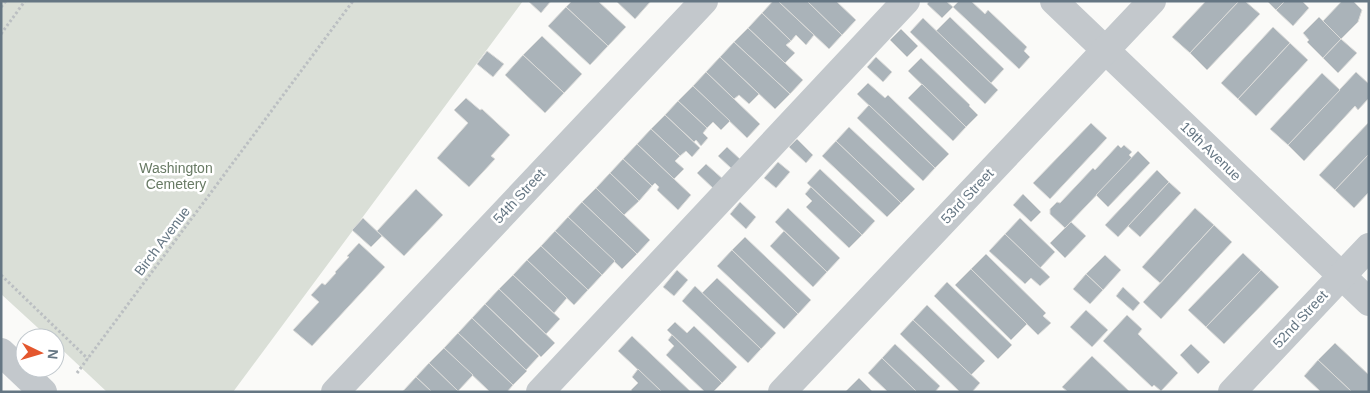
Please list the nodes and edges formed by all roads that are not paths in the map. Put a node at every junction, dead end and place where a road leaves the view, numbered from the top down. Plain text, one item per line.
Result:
1 (704, 1) edge
2 (906, 1) edge
3 (1054, 1) edge
4 (1152, 1) edge
5 (1105, 50) junction
6 (1369, 247) edge
7 (1341, 276) junction
8 (1369, 302) edge
9 (1, 352) edge
10 (44, 392) edge
11 (335, 392) edge
12 (540, 392) edge
13 (782, 392) edge
14 (1232, 392) edge

1 - 11 street, 54th Street
2 - 12 street
3 - 5 street, 19th Avenue
4 - 5 street, 53rd Street
5 - 7 street, 19th Avenue
5 - 13 street, 53rd Street
6 - 7 street, 52nd Street
7 - 8 street, 19th Avenue
7 - 14 street, 52nd Street
9 - 10 street

